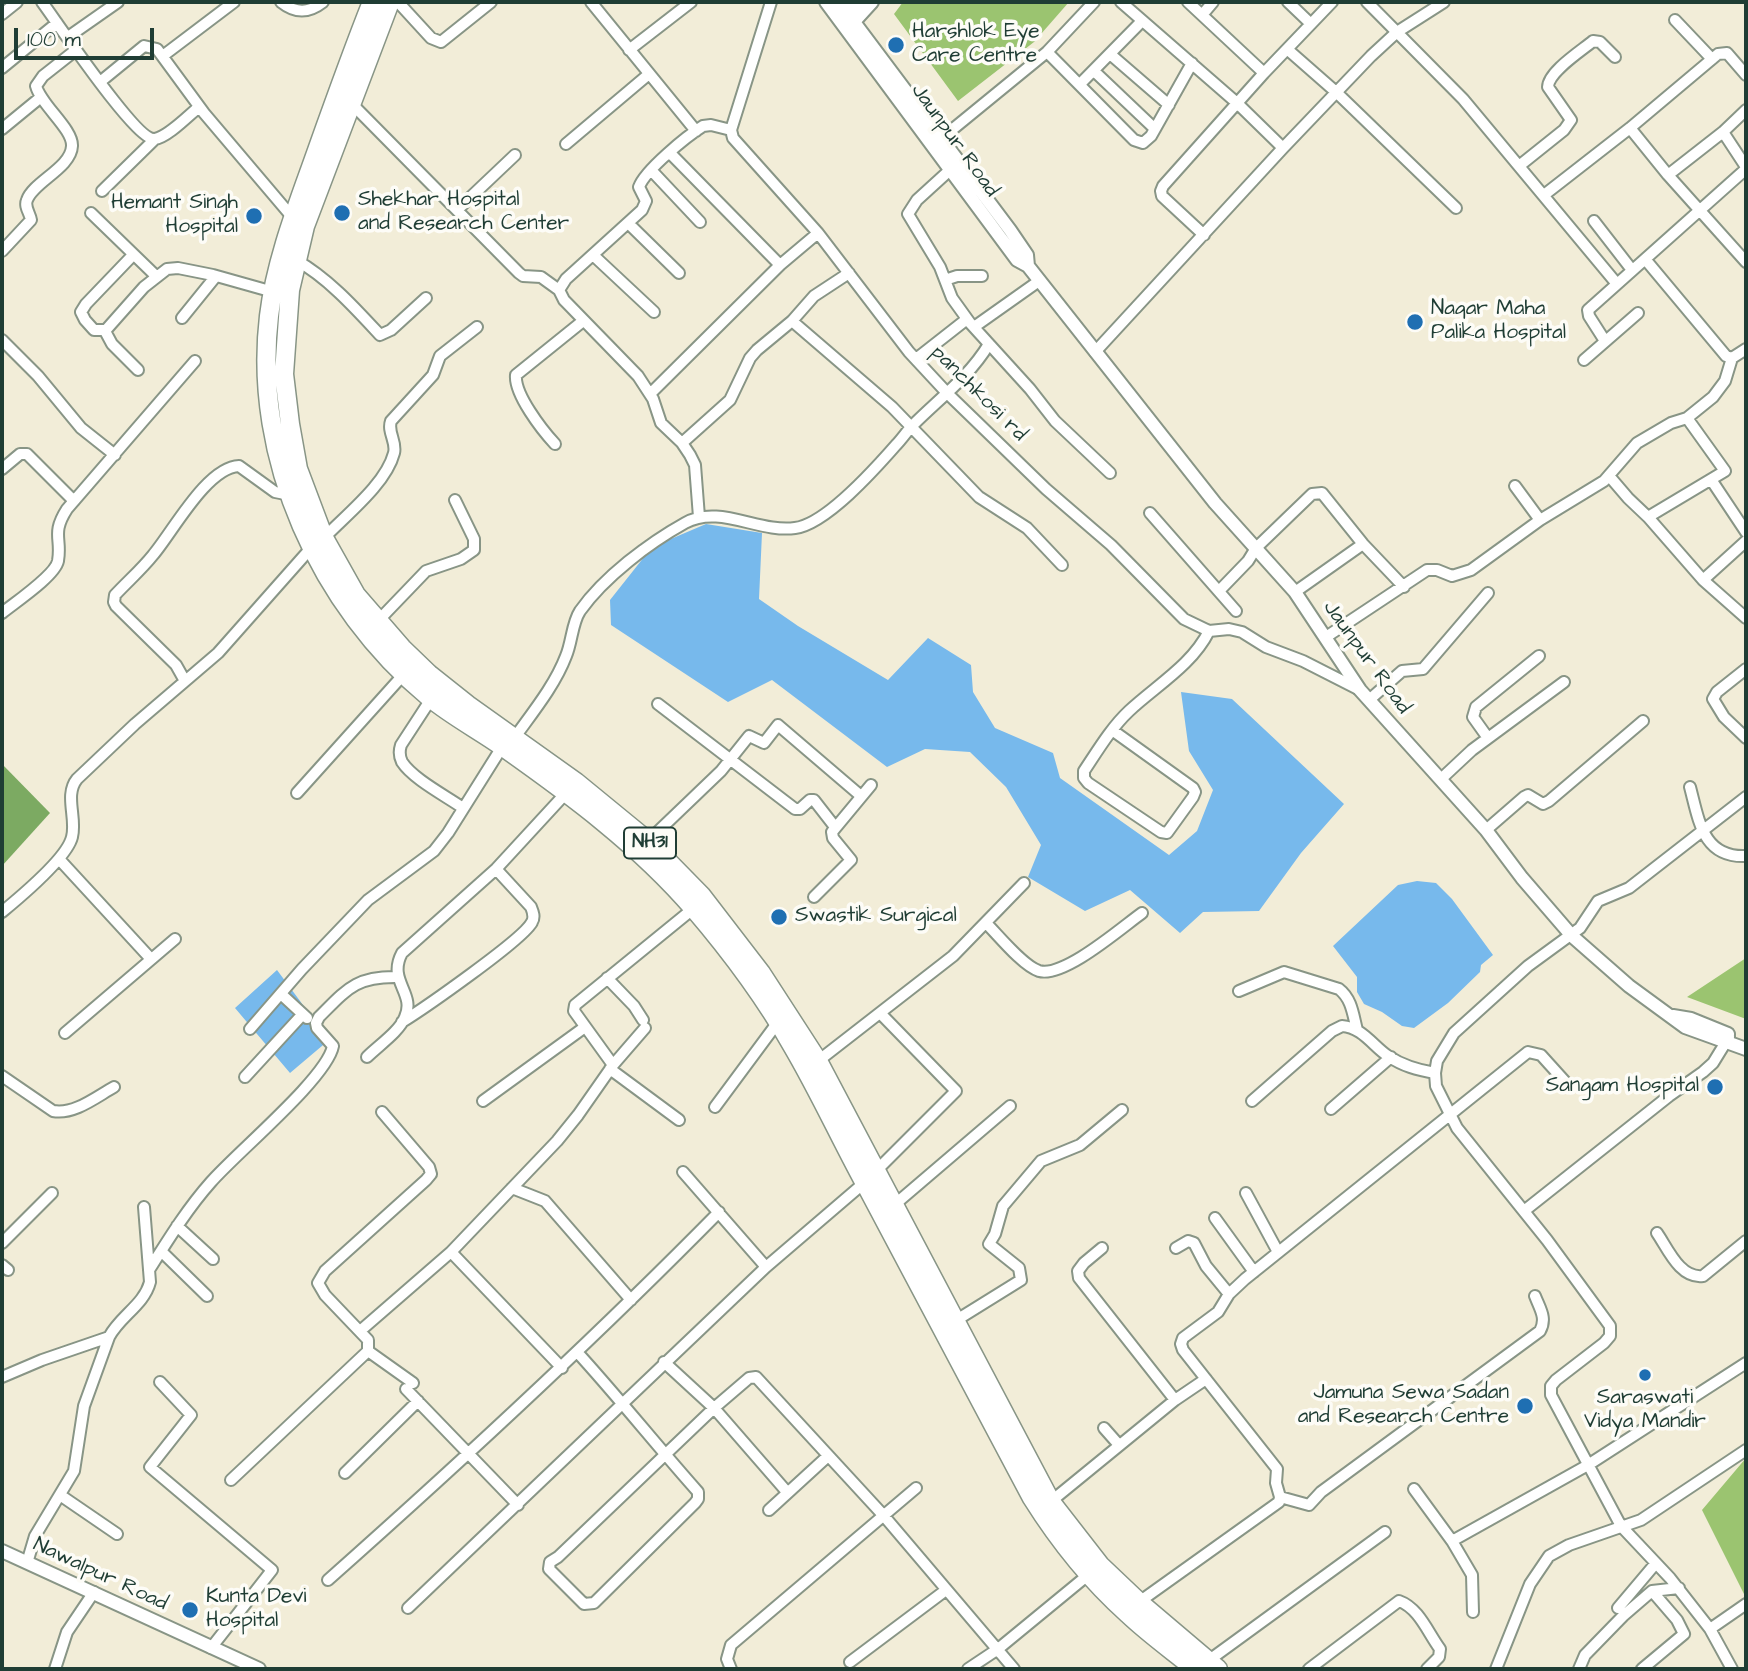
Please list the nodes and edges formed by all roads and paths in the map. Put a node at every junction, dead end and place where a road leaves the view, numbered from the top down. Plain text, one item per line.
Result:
1 (17, 2) edge
2 (42, 2) edge
3 (118, 2) edge
4 (281, 2) edge
5 (323, 2) edge
6 (372, 2) edge
7 (390, 2) edge
8 (397, 2) edge
9 (491, 2) edge
10 (591, 2) edge
11 (691, 2) edge
12 (771, 2) edge
13 (826, 2) edge
14 (839, 2) edge
15 (858, 2) edge
16 (872, 2) edge
17 (1094, 2) edge
18 (1121, 2) edge
19 (1188, 2) edge
20 (1213, 2) edge
21 (1288, 2) edge
22 (1332, 2) edge
23 (1367, 2) edge
24 (1444, 2) edge
25 (230, 3) edge
26 (2, 13) edge
27 (1202, 15) junction
28 (1675, 20) dead end
29 (848, 21) junction
30 (1142, 21) junction
31 (57, 23) junction
32 (1311, 24) junction
33 (1397, 32) junction
34 (68, 37) junction
35 (1287, 49) junction
36 (76, 50) junction
37 (629, 50) junction
38 (1047, 52) junction
39 (1110, 54) junction
40 (163, 55) junction
41 (1615, 57) dead end
42 (1712, 59) junction
43 (1192, 63) junction
44 (2, 68) edge
45 (1094, 71) junction
46 (1264, 73) junction
47 (649, 74) junction
48 (1746, 75) edge
49 (100, 82) junction
50 (1080, 84) junction
51 (1336, 92) junction
52 (41, 97) junction
53 (1237, 103) junction
54 (352, 104) junction
55 (1168, 105) junction
56 (200, 107) junction
57 (1746, 110) edge
58 (1630, 128) junction
59 (2, 129) edge
60 (1155, 129) junction
61 (731, 130) junction
62 (696, 131) junction
63 (1723, 132) junction
64 (155, 139) junction
65 (938, 142) junction
66 (566, 144) dead end
67 (1283, 148) junction
68 (670, 153) junction
69 (516, 155) dead end
70 (1519, 166) junction
71 (1746, 168) edge
72 (951, 169) junction
73 (651, 170) junction
74 (1668, 176) junction
75 (102, 191) dead end
76 (1544, 195) junction
77 (1456, 208) dead end
78 (457, 210) junction
79 (1700, 211) junction
80 (91, 213) dead end
81 (293, 218) junction
82 (1594, 221) dead end
83 (700, 222) dead end
84 (628, 223) junction
85 (818, 233) junction
86 (1203, 235) junction
87 (2, 251) edge
88 (133, 255) junction
89 (593, 255) junction
90 (1645, 259) junction
91 (296, 260) junction
92 (1746, 262) edge
93 (780, 265) junction
94 (1028, 267) junction
95 (1632, 270) junction
96 (679, 273) dead end
97 (849, 273) junction
98 (156, 276) junction
99 (216, 276) junction
100 (982, 276) dead end
101 (945, 280) junction
102 (1039, 281) junction
103 (1617, 284) junction
104 (559, 290) junction
105 (281, 294) junction
106 (426, 298) dead end
107 (654, 312) dead end
108 (1638, 313) dead end
109 (182, 318) dead end
110 (583, 321) junction
111 (792, 321) junction
112 (971, 323) junction
113 (477, 327) dead end
114 (106, 330) junction
115 (2, 340) edge
116 (1605, 341) junction
117 (989, 344) junction
118 (1746, 349) edge
119 (1095, 352) junction
120 (1732, 358) junction
121 (916, 359) junction
122 (195, 360) dead end
123 (1584, 360) dead end
124 (138, 370) dead end
125 (650, 394) junction
126 (948, 394) junction
127 (1687, 418) junction
128 (911, 427) junction
129 (682, 443) junction
130 (555, 444) dead end
131 (115, 455) junction
132 (2, 469) edge
133 (1110, 473) dead end
134 (1610, 477) junction
135 (1712, 481) junction
136 (1515, 486) dead end
137 (290, 495) junction
138 (455, 500) dead end
139 (74, 501) junction
140 (1150, 513) dead end
141 (699, 517) junction
142 (1648, 517) junction
143 (1540, 520) junction
144 (1746, 532) edge
145 (1746, 541) edge
146 (318, 543) junction
147 (1363, 544) junction
148 (1256, 548) junction
149 (1062, 565) dead end
150 (1703, 580) junction
151 (1404, 587) junction
152 (1219, 591) junction
153 (1295, 592) junction
154 (1488, 593) dead end
155 (1236, 611) dead end
156 (2, 613) edge
157 (1746, 618) edge
158 (377, 622) junction
159 (1209, 631) junction
160 (1326, 637) junction
161 (1539, 656) dead end
162 (1746, 669) edge
163 (404, 674) junction
164 (185, 681) junction
165 (1564, 682) dead end
166 (1360, 690) junction
167 (431, 699) junction
168 (1369, 700) junction
169 (658, 704) dead end
170 (1643, 721) dead end
171 (1112, 730) junction
172 (1488, 738) junction
173 (1746, 738) edge
174 (508, 742) junction
175 (731, 760) junction
176 (1441, 779) junction
177 (871, 785) dead end
178 (1690, 787) dead end
179 (297, 793) dead end
180 (566, 793) junction
181 (862, 796) junction
182 (1746, 797) edge
183 (463, 808) junction
184 (835, 827) junction
185 (1486, 830) junction
186 (1702, 833) junction
187 (648, 841) junction
188 (1746, 856) edge
189 (59, 859) junction
190 (496, 869) junction
191 (1024, 883) dead end
192 (814, 897) dead end
193 (694, 908) junction
194 (2, 912) edge
195 (1142, 913) dead end
196 (986, 923) junction
197 (1572, 936) junction
198 (175, 939) dead end
199 (151, 959) junction
200 (398, 977) junction
201 (607, 978) junction
202 (1239, 991) dead end
203 (281, 994) junction
204 (880, 1013) junction
205 (302, 1015) junction
206 (402, 1022) junction
207 (778, 1022) junction
208 (316, 1023) junction
209 (585, 1027) junction
210 (250, 1029) dead end
211 (1357, 1030) junction
212 (65, 1033) dead end
213 (1728, 1038) junction
214 (1746, 1040) edge
215 (1746, 1049) edge
216 (367, 1057) dead end
217 (1391, 1058) junction
218 (818, 1061) junction
219 (612, 1067) junction
220 (1435, 1073) junction
221 (2, 1076) edge
222 (245, 1077) dead end
223 (1569, 1086) dead end
224 (114, 1087) dead end
225 (483, 1101) dead end
226 (1252, 1101) dead end
227 (1010, 1106) dead end
228 (715, 1107) dead end
229 (1331, 1109) dead end
230 (1122, 1110) dead end
231 (382, 1112) dead end
232 (1449, 1113) junction
233 (679, 1120) dead end
234 (682, 1172) dead end
235 (870, 1178) junction
236 (512, 1188) junction
237 (52, 1193) dead end
238 (1246, 1194) dead end
239 (893, 1206) junction
240 (144, 1207) dead end
241 (1524, 1211) junction
242 (719, 1212) junction
243 (1215, 1218) dead end
244 (177, 1226) junction
245 (1657, 1233) dead end
246 (1746, 1241) edge
247 (2, 1242) edge
248 (1101, 1248) dead end
249 (1176, 1248) dead end
250 (161, 1251) junction
251 (451, 1252) junction
252 (1278, 1252) junction
253 (213, 1259) dead end
254 (766, 1267) junction
255 (149, 1270) junction
256 (1254, 1272) junction
257 (1229, 1294) junction
258 (207, 1296) dead end
259 (1535, 1296) dead end
260 (631, 1300) junction
261 (955, 1321) junction
262 (360, 1331) junction
263 (108, 1337) junction
264 (368, 1351) junction
265 (577, 1352) junction
266 (664, 1362) junction
267 (1746, 1363) edge
268 (562, 1368) junction
269 (2, 1377) edge
270 (1206, 1379) junction
271 (160, 1382) dead end
272 (1175, 1400) junction
273 (418, 1401) junction
274 (622, 1402) junction
275 (714, 1408) junction
276 (1104, 1428) dead end
277 (1119, 1446) junction
278 (1746, 1450) edge
279 (470, 1455) junction
280 (666, 1455) junction
281 (828, 1456) junction
282 (1588, 1465) junction
283 (345, 1473) dead end
284 (231, 1480) dead end
285 (916, 1488) dead end
286 (1414, 1489) dead end
287 (788, 1492) junction
288 (60, 1495) junction
289 (1280, 1497) junction
290 (518, 1505) junction
291 (1045, 1506) junction
292 (769, 1510) dead end
293 (884, 1516) junction
294 (1621, 1526) junction
295 (1385, 1532) dead end
296 (117, 1534) dead end
297 (1452, 1541) junction
298 (2, 1551) edge
299 (27, 1563) junction
300 (1656, 1563) junction
301 (1088, 1575) junction
302 (328, 1580) dead end
303 (1679, 1588) junction
304 (946, 1590) junction
305 (1652, 1591) junction
306 (94, 1592) junction
307 (1139, 1602) junction
308 (1746, 1604) edge
309 (408, 1608) dead end
310 (1618, 1608) dead end
311 (1473, 1612) dead end
312 (1710, 1629) junction
313 (211, 1648) junction
314 (998, 1649) junction
315 (850, 1662) dead end
316 (1207, 1666) edge
317 (55, 1669) edge
318 (259, 1669) edge
319 (731, 1669) edge
320 (968, 1669) edge
321 (1014, 1669) edge
322 (1309, 1669) edge
323 (1427, 1669) edge
324 (1496, 1669) edge
325 (1579, 1669) edge
326 (1642, 1669) edge
327 (1732, 1669) edge

1 - 26 street
2 - 31 street
3 - 34 street
4 - 5 street
6 - 81 highway, NH31
7 - 54 highway, NH31
8 - 9 street
10 - 37 street
11 - 37 street
12 - 61 street
13 - 29 street, Jaunpur Road
14 - 29 street, Jaunpur Road
15 - 29 street
16 - 29 street
17 - 38 street
18 - 30 street
19 - 27 street
20 - 27 street
21 - 32 street
22 - 32 street
23 - 33 street
24 - 33 street
25 - 40 street
27 - 46 street
28 - 42 street
29 - 65 street, Jaunpur Road
30 - 39 street
30 - 43 street
31 - 34 street
31 - 44 street
32 - 35 street
33 - 51 street
33 - 70 street
34 - 36 street
35 - 46 street
35 - 51 street
36 - 49 street
36 - 52 street
37 - 47 street
38 - 50 street
38 - 65 street
39 - 45 street
39 - 55 street
40 - 49 street
40 - 56 street
41 - 70 street
42 - 48 street
42 - 58 street
43 - 53 street
43 - 55 street
45 - 50 street
45 - 60 street
46 - 53 street
47 - 62 street
47 - 66 street
49 - 64 street
50 - 60 street
51 - 67 street
51 - 77 street
52 - 59 street
52 - 87 street
53 - 67 street
53 - 86 street
54 - 78 street
54 - 91 highway, NH31
55 - 60 street
56 - 64 street
56 - 81 street
57 - 63 street
58 - 74 street
58 - 76 street
61 - 62 street
61 - 85 street, panchkosi rd
62 - 68 street
63 - 71 street
63 - 74 street
64 - 75 street
65 - 72 street, Jaunpur Road
65 - 94 street, Jaunpur Road
67 - 86 street
68 - 73 street
68 - 93 street
69 - 78 street
70 - 76 street
71 - 79 street
72 - 94 street, Jaunpur Road
72 - 101 street
73 - 83 street
73 - 84 street
74 - 79 street
76 - 103 street
78 - 104 street
79 - 90 street
79 - 92 street
80 - 88 street
81 - 105 highway, NH31
82 - 95 street
84 - 89 street
84 - 96 street
85 - 93 street
85 - 97 street, panchkosi rd
86 - 119 street
88 - 98 street
88 - 114 street
89 - 104 street
89 - 107 street
90 - 95 street
90 - 120 street
91 - 105 highway, NH31
91 - 106 street
93 - 125 street
94 - 102 street, Jaunpur Road
95 - 103 street
97 - 111 street
97 - 121 street, panchkosi rd
98 - 99 street
98 - 114 street
99 - 105 street
99 - 109 street
100 - 101 street
101 - 112 street
102 - 112 street
102 - 119 street, Jaunpur Road
103 - 116 street
104 - 110 street
105 - 137 highway, NH31
105 - 146 highway, NH31
108 - 116 street
110 - 125 street
110 - 130 street
111 - 128 street
111 - 129 street
112 - 117 street
112 - 121 street
113 - 146 street
114 - 124 street
115 - 131 street
116 - 123 street
117 - 126 street
117 - 133 street
118 - 120 street
119 - 148 street, Jaunpur Road
120 - 127 street
121 - 126 street, panchkosi rd
122 - 131 street
125 - 129 street
126 - 128 street
126 - 159 street, panchkosi rd
127 - 134 street
127 - 135 street
128 - 141 street
128 - 149 street
129 - 141 street
131 - 139 street
132 - 139 street
134 - 142 street
134 - 143 street
135 - 142 street
135 - 144 street
136 - 143 street
137 - 146 highway, NH31
137 - 164 street
138 - 158 street
139 - 156 street
140 - 152 street
141 - 174 street
142 - 150 street
143 - 151 street
145 - 150 street
146 - 158 highway, NH31
146 - 163 highway, NH31
146 - 164 street
147 - 148 street
147 - 151 street
147 - 153 street
148 - 152 street
148 - 153 street, Jaunpur Road
150 - 157 street
151 - 160 street
152 - 155 street
153 - 160 street, Jaunpur Road
154 - 168 street
158 - 174 highway, NH31
159 - 166 street, panchkosi rd
159 - 171 street
160 - 166 street, Jaunpur Road
161 - 172 street
162 - 173 street
163 - 167 highway, NH31
163 - 179 street
164 - 189 street
165 - 172 street
166 - 168 street, Jaunpur Road
167 - 174 highway, NH31
167 - 183 street
168 - 176 street, Jaunpur Road
169 - 175 street
170 - 185 street
171 - 171 street
172 - 176 street
174 - 180 highway, NH31
174 - 183 street
174 - 187 highway, NH31
175 - 181 street
175 - 184 street
175 - 187 street
176 - 185 street, Jaunpur Road
177 - 181 street
178 - 186 street
180 - 190 street
180 - 193 highway, NH31
181 - 184 street
182 - 186 street
183 - 203 street
184 - 192 street
185 - 197 street, Jaunpur Road
186 - 188 street
186 - 197 street
187 - 218 highway, NH31
189 - 194 street
189 - 199 street
190 - 200 street
190 - 206 street
191 - 196 street
193 - 201 street
193 - 207 highway, NH31
195 - 196 street
196 - 204 street
197 - 213 street, Jaunpur Road
197 - 220 street
198 - 199 street
199 - 212 street
200 - 206 street
200 - 208 street
201 - 209 street
201 - 219 street
202 - 211 street
203 - 205 street
203 - 210 street
204 - 218 street
204 - 235 street
205 - 208 street
205 - 222 street
206 - 216 street
207 - 228 street
207 - 235 highway, NH31
208 - 244 street
209 - 219 street
209 - 225 street
211 - 217 street
211 - 226 street
213 - 214 street
213 - 215 street
213 - 241 street
217 - 220 street
217 - 229 street
218 - 235 highway, NH31
219 - 233 street
219 - 236 street
220 - 232 street
221 - 224 street
223 - 232 street
227 - 239 street
230 - 261 street
231 - 262 street
232 - 241 street
232 - 252 street
234 - 242 street
235 - 239 highway, NH31
235 - 254 street
235 - 291 highway, NH31
236 - 251 street
236 - 260 street
237 - 247 street
238 - 252 street
239 - 261 highway, NH31
240 - 255 street
241 - 282 street
242 - 254 street
242 - 260 street
243 - 256 street
244 - 250 street
244 - 253 street
245 - 246 street
248 - 272 street
249 - 257 street
250 - 255 street
250 - 258 street
251 - 262 street
251 - 268 street
252 - 256 street
254 - 266 street
255 - 263 street
256 - 257 street
257 - 270 street
259 - 289 street
260 - 265 street
261 - 291 highway, NH31
262 - 264 street
263 - 269 street
263 - 288 street
264 - 273 street
264 - 284 street
265 - 268 street
265 - 274 street
266 - 274 street
266 - 275 street
267 - 282 street
268 - 279 street
270 - 272 street
270 - 289 street
271 - 313 street
272 - 277 street
273 - 279 street
273 - 283 street
274 - 280 street
274 - 290 street
275 - 280 street
275 - 281 street
275 - 287 street
276 - 277 street
277 - 291 street
278 - 294 street
279 - 290 street
279 - 302 street
280 - 280 street
281 - 287 street
281 - 293 street
282 - 294 street
282 - 297 street
285 - 293 street
286 - 297 street
287 - 292 street
288 - 296 street
288 - 299 street
289 - 307 street
290 - 309 street
291 - 301 highway, NH31
291 - 307 highway, NH31
293 - 304 street
293 - 319 street
294 - 300 street
294 - 324 street
295 - 316 street
297 - 311 street
298 - 299 street, Nawalpur Road
299 - 306 street, Nawalpur Road
300 - 303 street
300 - 310 street
301 - 314 street
301 - 316 highway, NH31
303 - 305 street
303 - 312 street
304 - 314 street
304 - 315 street
305 - 325 street
305 - 326 street
306 - 313 street, Nawalpur Road
306 - 317 street
307 - 316 highway, NH31
308 - 312 street
312 - 327 street
313 - 318 street, Nawalpur Road
314 - 320 street
314 - 321 street
322 - 323 street

